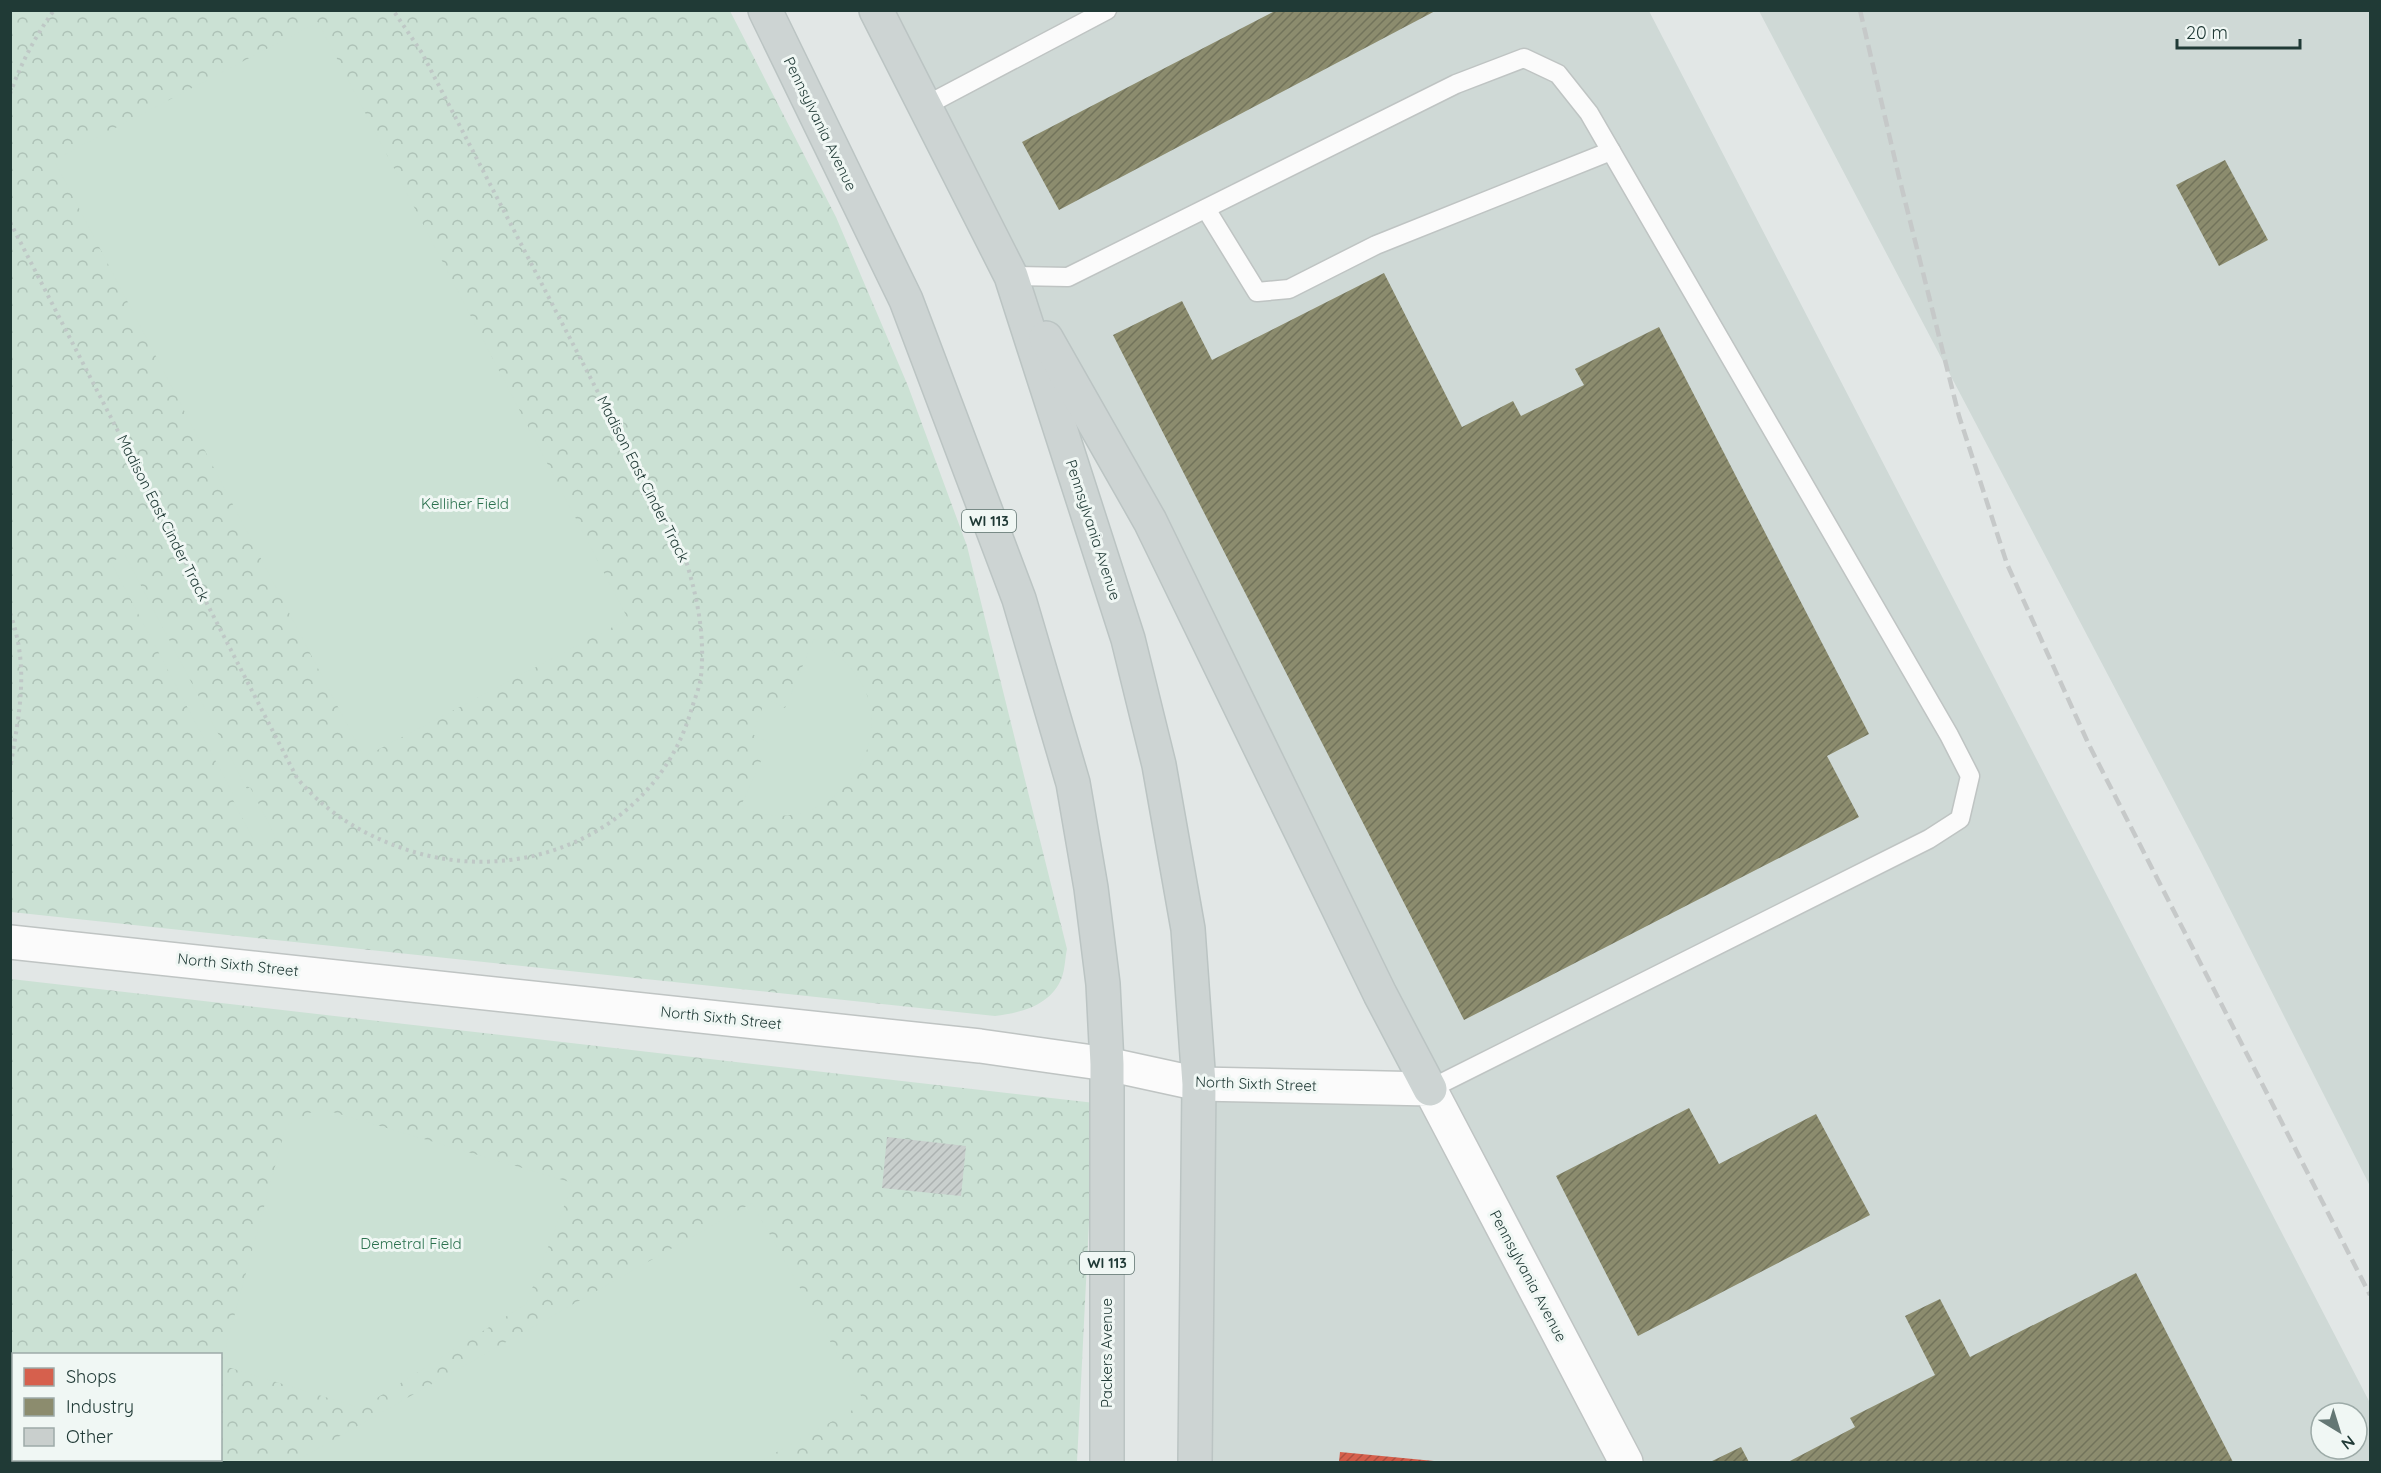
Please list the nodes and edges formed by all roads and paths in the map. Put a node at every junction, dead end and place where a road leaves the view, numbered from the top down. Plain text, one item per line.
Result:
1 (54, 10) edge
2 (393, 10) edge
3 (765, 10) edge
4 (876, 10) edge
5 (1107, 10) edge
6 (10, 94) edge
7 (925, 106) junction
8 (1611, 151) junction
9 (1206, 209) junction
10 (10, 222) edge
11 (1011, 276) junction
12 (10, 613) edge
13 (10, 769) edge
14 (10, 942) edge
15 (1107, 1064) junction
16 (1199, 1084) junction
17 (1430, 1089) junction
18 (1107, 1462) edge
19 (1195, 1462) edge
20 (1626, 1462) edge

1 - 6 path
2 - 10 path, Madison East Cinder Track
3 - 15 main road, Pennsylvania Avenue / WI 113
4 - 7 main road, Pennsylvania Avenue
5 - 7 lane
7 - 11 main road, Pennsylvania Avenue
8 - 9 lane
8 - 9 lane
8 - 17 lane
9 - 11 lane
11 - 16 main road, Pennsylvania Avenue
11 - 17 main road
12 - 13 path
14 - 15 street, North Sixth Street
15 - 16 street, North Sixth Street
15 - 18 main road, Packers Avenue / WI 113
16 - 17 street, North Sixth Street
16 - 19 main road
17 - 20 street, Pennsylvania Avenue

